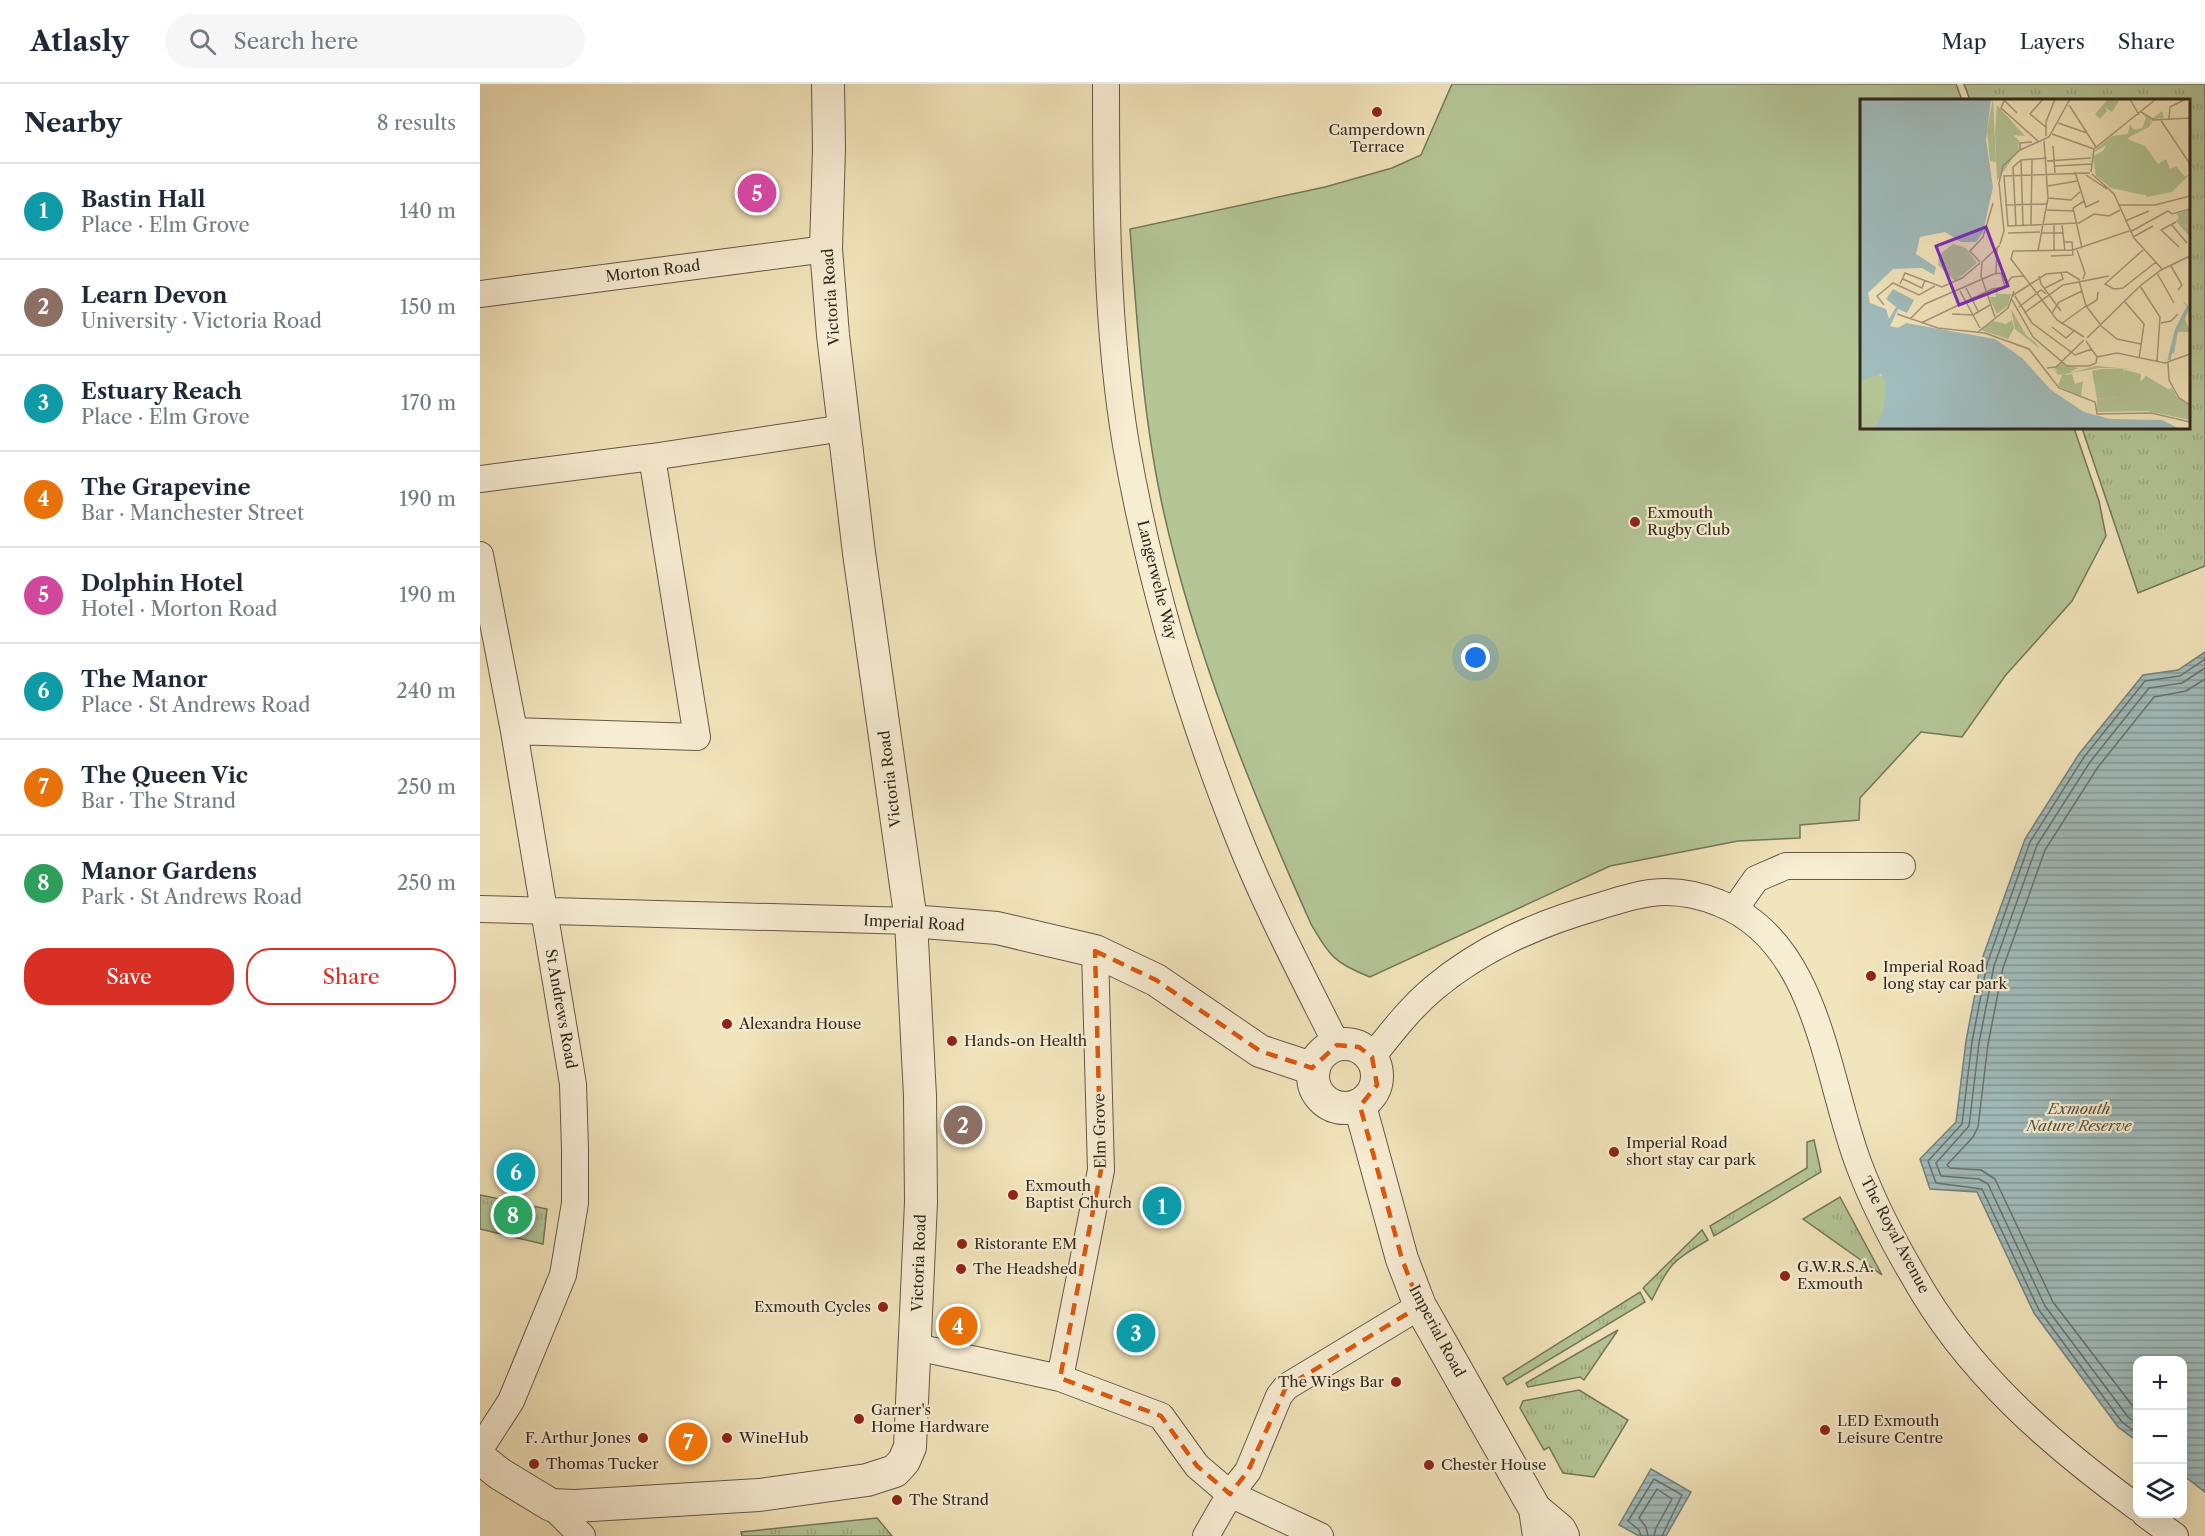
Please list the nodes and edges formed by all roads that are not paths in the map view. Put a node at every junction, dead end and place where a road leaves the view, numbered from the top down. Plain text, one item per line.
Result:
1 (828, 84) edge
2 (1106, 84) edge
3 (826, 249) junction
4 (480, 294) edge
5 (844, 428) junction
6 (652, 457) junction
7 (480, 479) edge
8 (480, 555) edge
9 (514, 731) junction
10 (1902, 866) dead end
11 (480, 909) edge
12 (1735, 909) junction
13 (543, 911) junction
14 (910, 921) junction
15 (1095, 951) junction
16 (1337, 1045) junction
17 (1372, 1057) junction
18 (1314, 1069) junction
19 (1360, 1106) junction
20 (1420, 1306) junction
21 (916, 1347) junction
22 (1060, 1378) junction
23 (480, 1449) edge
24 (480, 1458) edge
25 (1230, 1494) junction
26 (2133, 1504) edge
27 (551, 1505) junction
28 (2150, 1518) edge
29 (1537, 1523) edge
30 (582, 1536) edge
31 (1206, 1536) edge
32 (1320, 1536) edge
33 (1563, 1536) edge
34 (2175, 1536) edge

1 - 3 street, Victoria Road
2 - 16 street, Langerwehe Way
3 - 4 street, Morton Road
3 - 5 street, Victoria Road
5 - 6 street
5 - 14 street, Victoria Road
6 - 7 street
6 - 9 street
8 - 9 street, St Andrews Road
9 - 13 street, St Andrews Road
10 - 12 street
11 - 13 street, Imperial Road
12 - 17 street, The Royal Avenue
12 - 26 street, The Royal Avenue
13 - 14 street, Imperial Road
13 - 23 street, St Andrews Road
14 - 15 street, Imperial Road
14 - 21 street, Victoria Road
15 - 18 street, Imperial Road
15 - 22 street, Elm Grove
16 - 17 street
16 - 18 street
17 - 19 street
18 - 19 street
19 - 20 street, Imperial Road
20 - 25 street
20 - 29 street, Imperial Road
21 - 22 street
21 - 27 street, Victoria Road
22 - 25 street
24 - 27 street
25 - 31 street
25 - 32 street
27 - 30 street
28 - 34 street
29 - 33 street, Imperial Road

